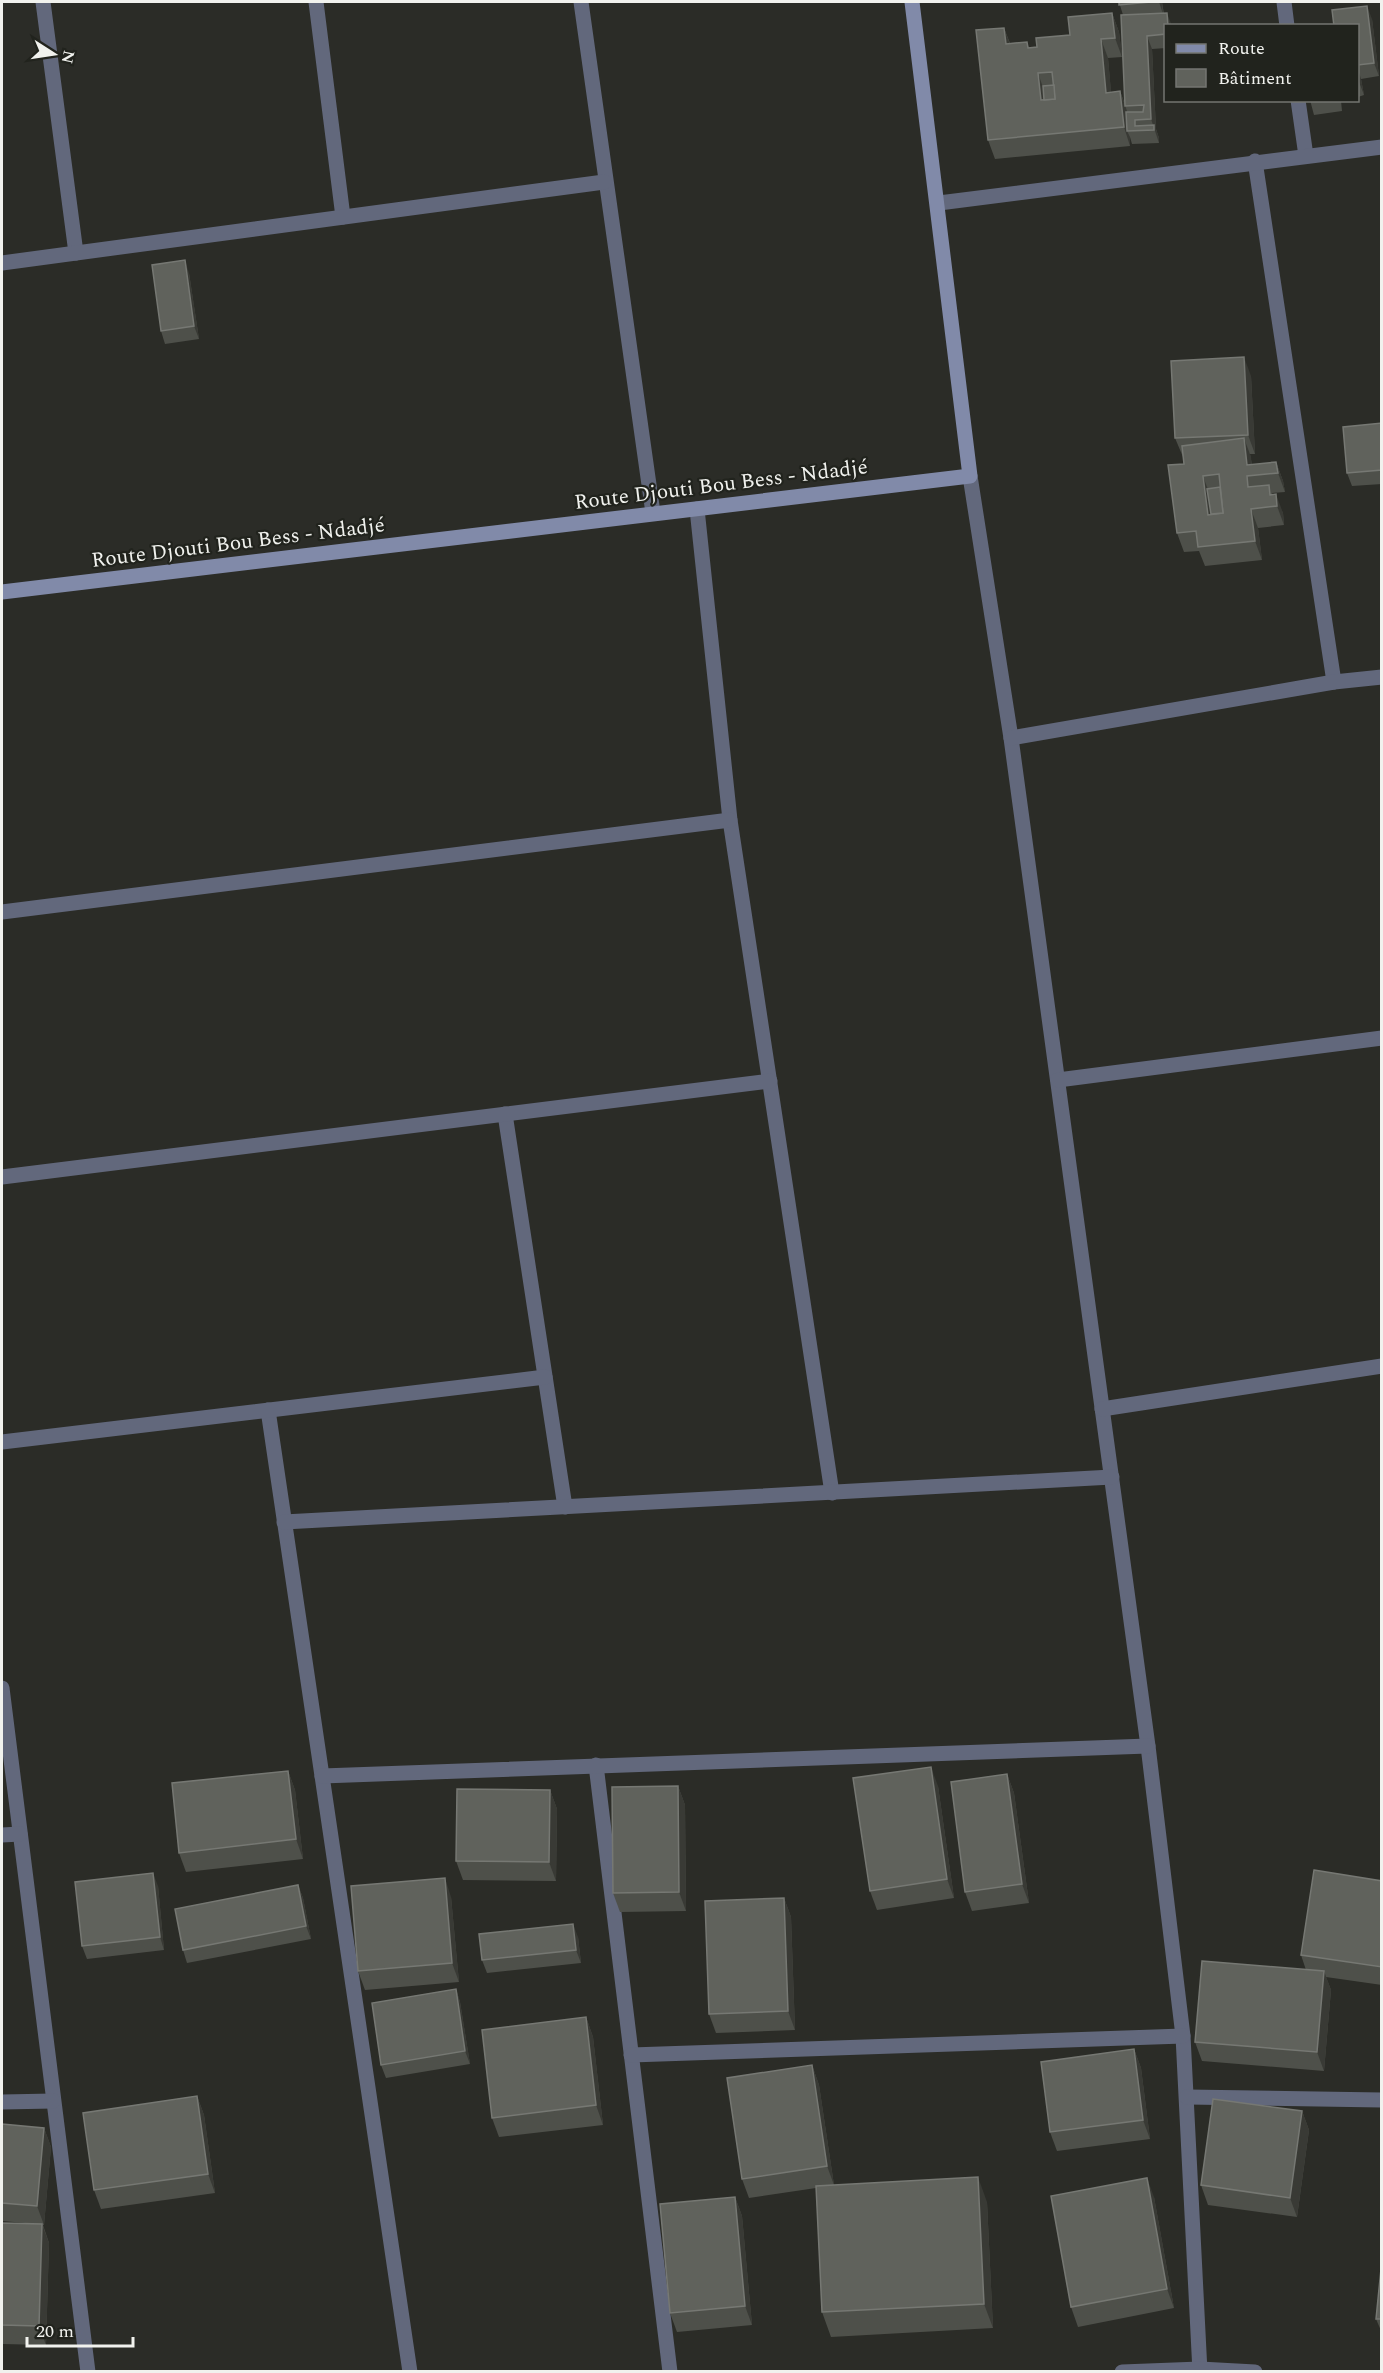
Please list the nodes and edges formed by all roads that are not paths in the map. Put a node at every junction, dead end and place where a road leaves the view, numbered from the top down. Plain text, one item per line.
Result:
1 (43, 2) edge
2 (316, 2) edge
3 (581, 2) edge
4 (912, 2) edge
5 (1284, 2) edge
6 (1287, 24) edge
7 (1298, 102) edge
8 (1382, 147) edge
9 (1306, 156) junction
10 (1256, 161) junction
11 (604, 182) junction
12 (939, 203) junction
13 (344, 217) junction
14 (76, 253) junction
15 (2, 262) edge
16 (970, 476) junction
17 (697, 509) junction
18 (653, 513) junction
19 (2, 592) edge
20 (1382, 677) edge
21 (1334, 682) junction
22 (1011, 738) junction
23 (729, 820) junction
24 (2, 912) edge
25 (1382, 1038) edge
26 (1058, 1080) junction
27 (770, 1081) junction
28 (505, 1114) junction
29 (2, 1177) edge
30 (1381, 1368) edge
31 (545, 1377) junction
32 (1102, 1409) junction
33 (268, 1410) junction
34 (2, 1442) edge
35 (1112, 1478) junction
36 (832, 1493) junction
37 (565, 1507) junction
38 (284, 1522) junction
39 (2, 1688) edge
40 (1148, 1746) junction
41 (596, 1766) junction
42 (322, 1776) junction
43 (20, 1834) junction
44 (2, 1835) edge
45 (1183, 2036) junction
46 (631, 2055) junction
47 (1187, 2097) junction
48 (53, 2100) junction
49 (1382, 2100) edge
50 (2, 2102) edge
51 (1200, 2370) edge
52 (88, 2372) edge
53 (411, 2372) edge
54 (670, 2372) edge
55 (1122, 2372) edge
56 (1254, 2372) edge

1 - 14 street
2 - 13 street
3 - 11 street
4 - 12 main road
5 - 6 street
7 - 9 street
8 - 9 street
9 - 10 street
10 - 12 street
10 - 21 street
11 - 13 street
11 - 18 street
12 - 16 main road
13 - 14 street
14 - 15 street
16 - 17 main road, Route Djouti Bou Bess - Ndadjé
16 - 22 street
17 - 18 main road, Route Djouti Bou Bess - Ndadjé
17 - 23 street
18 - 19 main road, Route Djouti Bou Bess - Ndadjé
20 - 21 street
21 - 22 street
22 - 26 street
23 - 24 street
23 - 27 street
25 - 26 street
26 - 32 street
27 - 28 street
27 - 36 street
28 - 29 street
28 - 31 street
30 - 32 street
31 - 33 street
31 - 37 street
32 - 35 street
33 - 34 street
33 - 38 street
35 - 36 street
35 - 40 street
36 - 37 street
37 - 38 street
38 - 42 street
39 - 43 street
40 - 41 street
40 - 45 street
41 - 42 street
41 - 46 street
42 - 53 street
43 - 44 street
43 - 48 street
45 - 46 street
45 - 47 street
46 - 54 street
47 - 49 street
47 - 51 street
48 - 50 street
48 - 52 street
51 - 55 street
51 - 56 street

